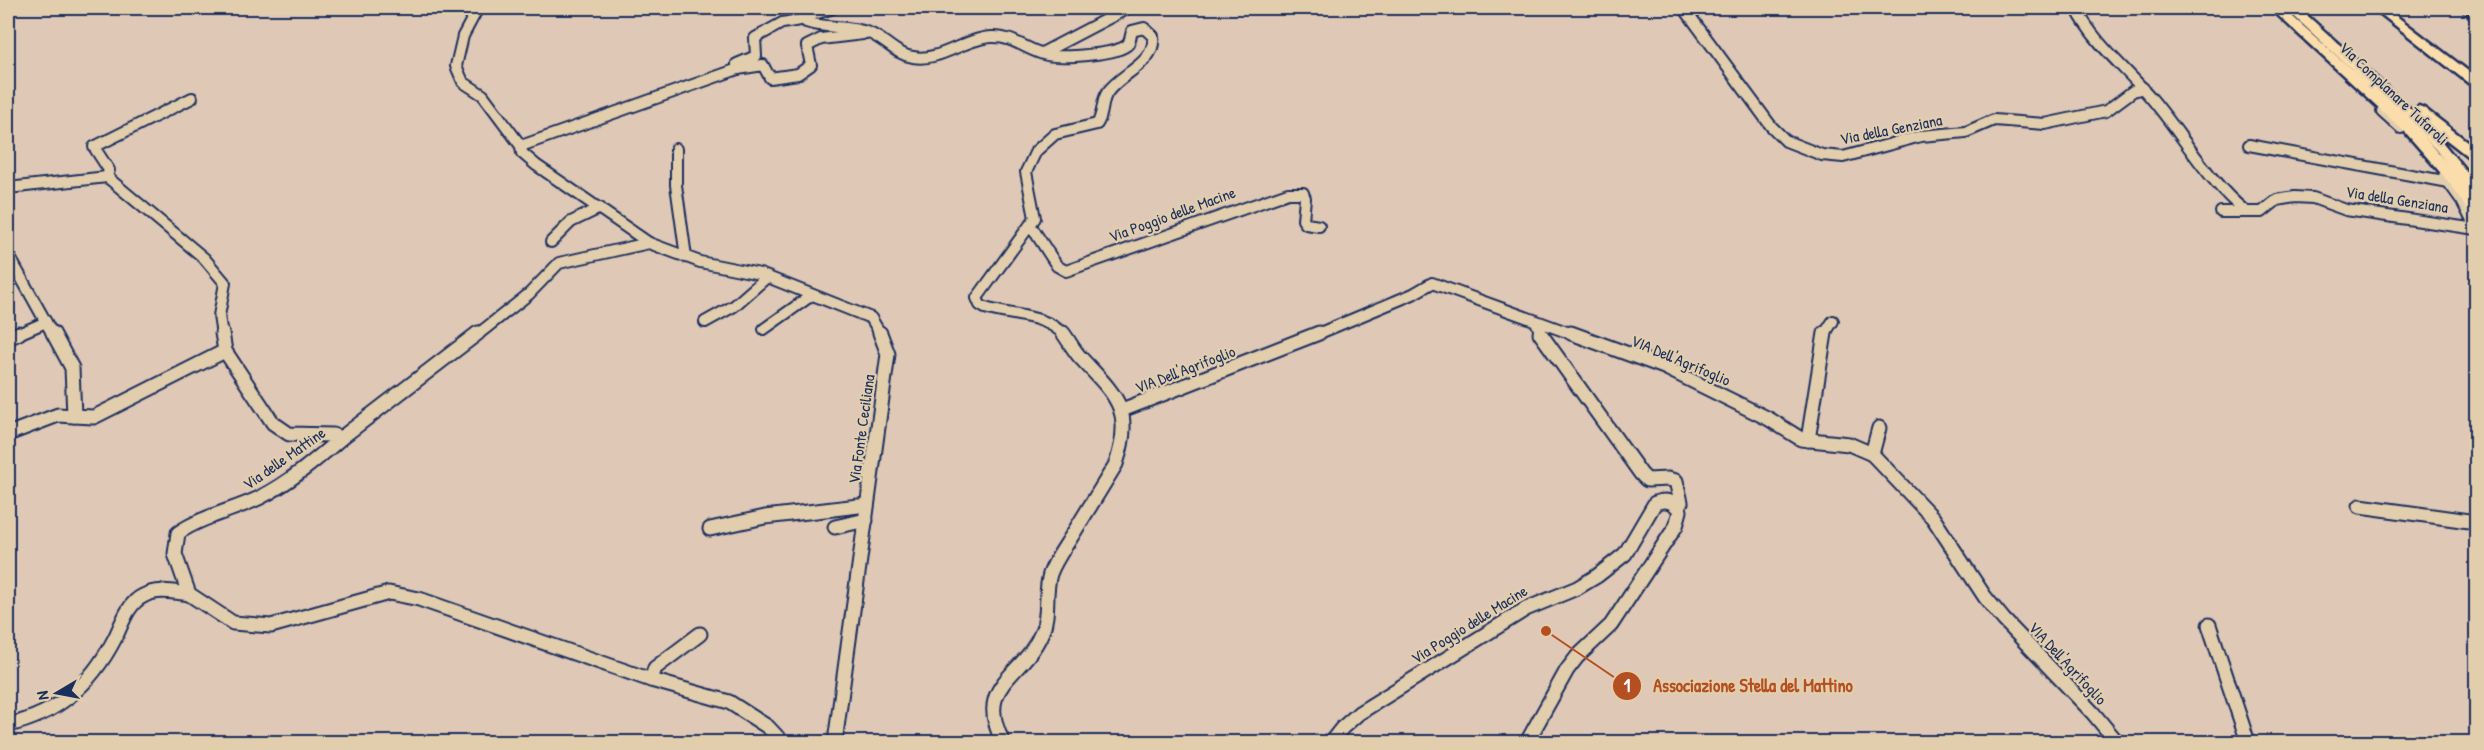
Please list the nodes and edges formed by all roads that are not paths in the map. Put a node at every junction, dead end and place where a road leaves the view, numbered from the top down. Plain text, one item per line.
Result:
1 (478, 8) edge
2 (833, 8) edge
3 (1128, 8) edge
4 (1684, 8) edge
5 (2076, 8) edge
6 (2276, 8) edge
7 (2292, 8) edge
8 (2301, 8) edge
9 (2306, 8) edge
10 (2379, 8) edge
11 (806, 19) junction
12 (870, 33) junction
13 (1042, 53) junction
14 (2352, 58) junction
15 (738, 69) junction
16 (2476, 83) edge
17 (2143, 88) junction
18 (192, 98) dead end
19 (2382, 111) dead end
20 (2249, 145) dead end
21 (521, 146) junction
22 (676, 149) dead end
23 (2475, 158) edge
24 (107, 177) junction
25 (2449, 182) junction
26 (8, 188) edge
27 (2476, 194) edge
28 (600, 208) junction
29 (2221, 212) dead end
30 (2246, 212) junction
31 (2476, 213) edge
32 (1031, 226) junction
33 (1319, 226) dead end
34 (2476, 229) edge
35 (551, 242) dead end
36 (649, 243) junction
37 (8, 254) edge
38 (686, 257) junction
39 (767, 277) junction
40 (812, 295) junction
41 (1536, 321) junction
42 (1833, 321) dead end
43 (46, 322) junction
44 (705, 322) dead end
45 (765, 330) dead end
46 (8, 338) edge
47 (225, 351) junction
48 (1122, 410) junction
49 (74, 416) junction
50 (1878, 429) dead end
51 (8, 434) edge
52 (341, 438) junction
53 (1808, 440) junction
54 (1872, 454) junction
55 (867, 506) junction
56 (1677, 506) junction
57 (2360, 506) dead end
58 (866, 520) junction
59 (2476, 522) edge
60 (835, 527) dead end
61 (710, 529) dead end
62 (189, 594) junction
63 (2209, 625) dead end
64 (699, 634) dead end
65 (651, 680) junction
66 (8, 725) edge
67 (782, 742) edge
68 (835, 742) edge
69 (1004, 742) edge
70 (1331, 742) edge
71 (1527, 742) edge
72 (2117, 742) edge
73 (2248, 742) edge

1 - 21 street, Via Fonte Ceciliana
2 - 11 street
3 - 13 street
4 - 17 street, Via della Genziana
5 - 17 street
6 - 31 main road, Via Complanare Tufaroli
7 - 14 highway
8 - 14 highway
9 - 14 highway
10 - 16 main road
11 - 12 street
11 - 15 street
12 - 13 street
12 - 15 street
13 - 32 street
14 - 23 highway
14 - 27 highway
15 - 21 street
17 - 30 street
18 - 24 street
19 - 25 street, Via della Genziana
20 - 25 street, Via della Genziana
21 - 28 street, Via Fonte Ceciliana
22 - 38 street
24 - 26 street
24 - 47 street, Via delle Mattine
25 - 34 street, Via della Genziana
28 - 35 street
28 - 36 street, Via Fonte Ceciliana
29 - 30 street, Via della Genziana
30 - 34 street, Via della Genziana
32 - 33 street, Via Poggio delle Macine
32 - 48 street
36 - 38 street, Via Fonte Ceciliana
36 - 52 street
37 - 43 street
38 - 39 street, Via Fonte Ceciliana
39 - 40 street, Via Fonte Ceciliana
39 - 44 street
40 - 45 street
40 - 55 street, Via Fonte Ceciliana
41 - 48 street, VIA Dell'Agrifoglio
41 - 53 street, VIA Dell'Agrifoglio
41 - 56 street
42 - 53 street
43 - 46 street
43 - 49 street
47 - 49 street
47 - 52 street, Via delle Mattine
48 - 69 street
49 - 51 street
50 - 54 street
52 - 62 street, Via delle Mattine
53 - 54 street, VIA Dell'Agrifoglio
54 - 72 street, VIA Dell'Agrifoglio
55 - 58 street, Via Fonte Ceciliana
55 - 61 street
56 - 70 street, Via Poggio delle Macine
56 - 71 street
57 - 59 street
58 - 60 street
58 - 68 street, Via Fonte Ceciliana
62 - 65 street
62 - 66 street
63 - 73 street
64 - 65 street
65 - 67 street

